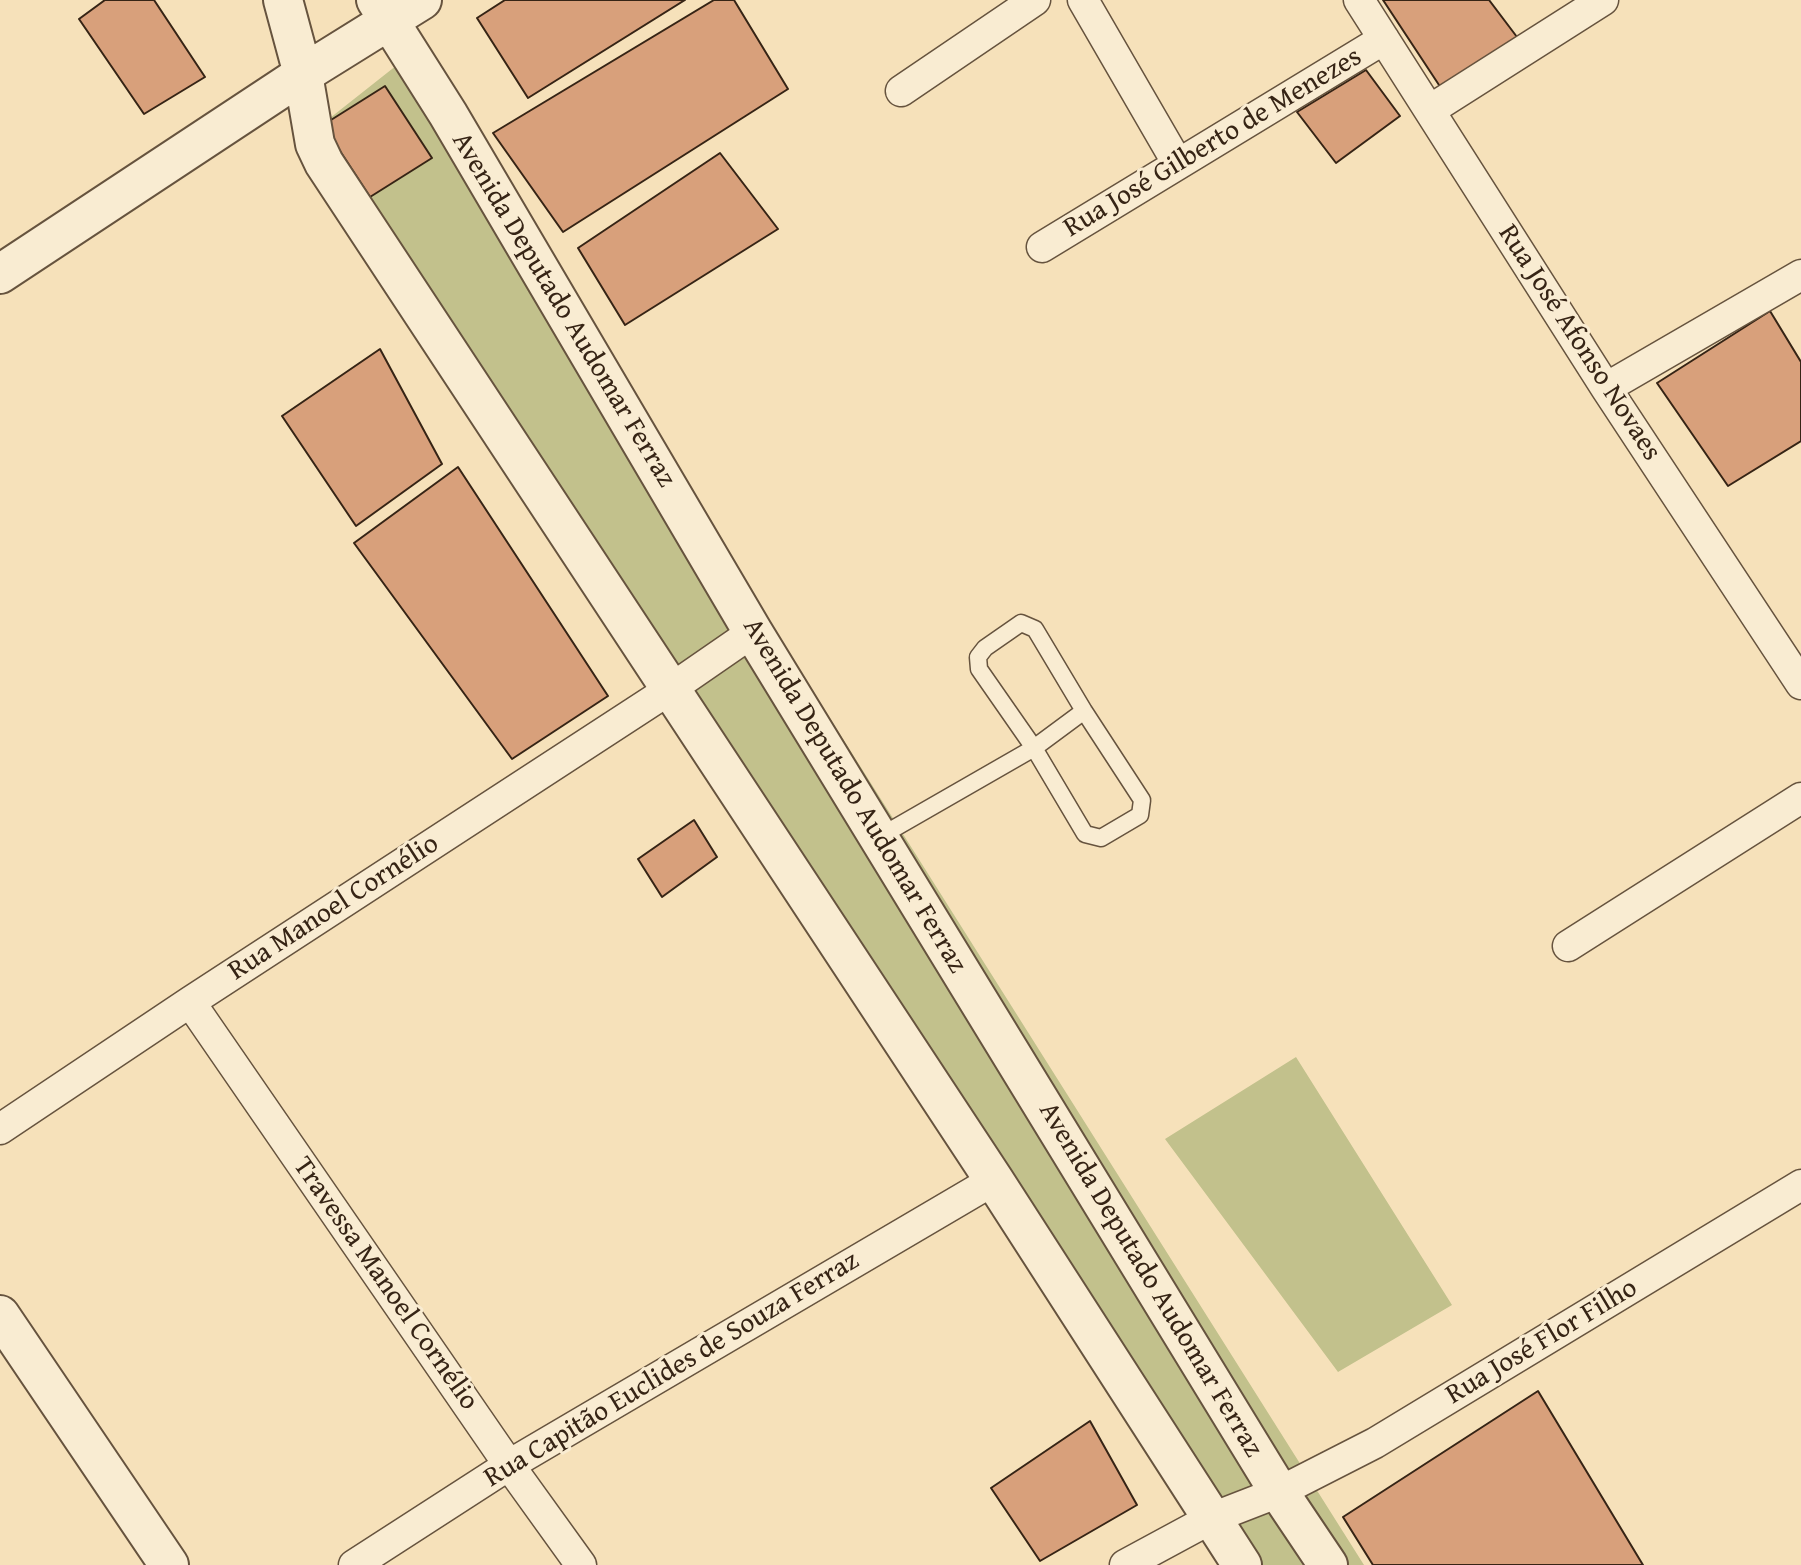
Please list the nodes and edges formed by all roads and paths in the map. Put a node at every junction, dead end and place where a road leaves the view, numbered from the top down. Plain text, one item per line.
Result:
1 (284, 0) edge
2 (422, 0) edge
3 (1035, 0) edge
4 (1083, 0) edge
5 (1359, 0) edge
6 (1603, 0) edge
7 (383, 11) edge
8 (1384, 39) junction
9 (303, 74) junction
10 (901, 91) dead end
11 (1430, 110) junction
12 (1178, 164) junction
13 (1042, 247) dead end
14 (0, 274) edge
15 (1801, 275) edge
16 (1606, 388) junction
17 (753, 632) junction
18 (1796, 666) edge
19 (669, 690) junction
20 (1084, 711) junction
21 (1034, 748) junction
22 (1801, 798) edge
23 (879, 837) junction
24 (1568, 946) dead end
25 (190, 1002) junction
26 (0, 1129) edge
27 (994, 1180) junction
28 (1801, 1185) edge
29 (0, 1315) edge
30 (509, 1465) junction
31 (1279, 1492) junction
32 (1212, 1518) junction
33 (169, 1565) edge
34 (354, 1565) edge
35 (581, 1565) edge
36 (1125, 1565) edge
37 (1242, 1565) edge
38 (1328, 1565) edge

1 - 9 street
2 - 7 street
3 - 10 street
4 - 12 street
5 - 8 street, Rua José Afonso Novaes
6 - 11 street
7 - 9 street
7 - 17 street, Avenida Deputado Audomar Ferraz
8 - 11 street, Rua José Afonso Novaes
8 - 12 street, Rua José Gilberto de Menezes
9 - 14 street
9 - 19 street
11 - 16 street, Rua José Afonso Novaes
12 - 13 street, Rua José Gilberto de Menezes
15 - 16 street
16 - 18 street, Rua José Afonso Novaes
17 - 19 street, Rua Manoel Cornélio
17 - 23 street, Avenida Deputado Audomar Ferraz
19 - 25 street, Rua Manoel Cornélio
19 - 27 street
20 - 21 lane
20 - 21 lane
20 - 21 lane
21 - 23 lane
22 - 24 street
23 - 31 street, Avenida Deputado Audomar Ferraz
25 - 26 street, Rua Manoel Cornélio
25 - 30 street, Travessa Manoel Cornélio
27 - 30 street, Rua Capitão Euclides de Souza Ferraz
27 - 32 street
28 - 31 street, Rua José Flor Filho
29 - 33 street
30 - 34 street, Rua Capitão Euclides de Souza Ferraz
30 - 35 street, Travessa Manoel Cornélio
31 - 32 street, Rua José Flor Filho
31 - 38 street, Avenida Deputado Audomar Ferraz
32 - 36 street, Rua José Flor Filho
32 - 37 street

